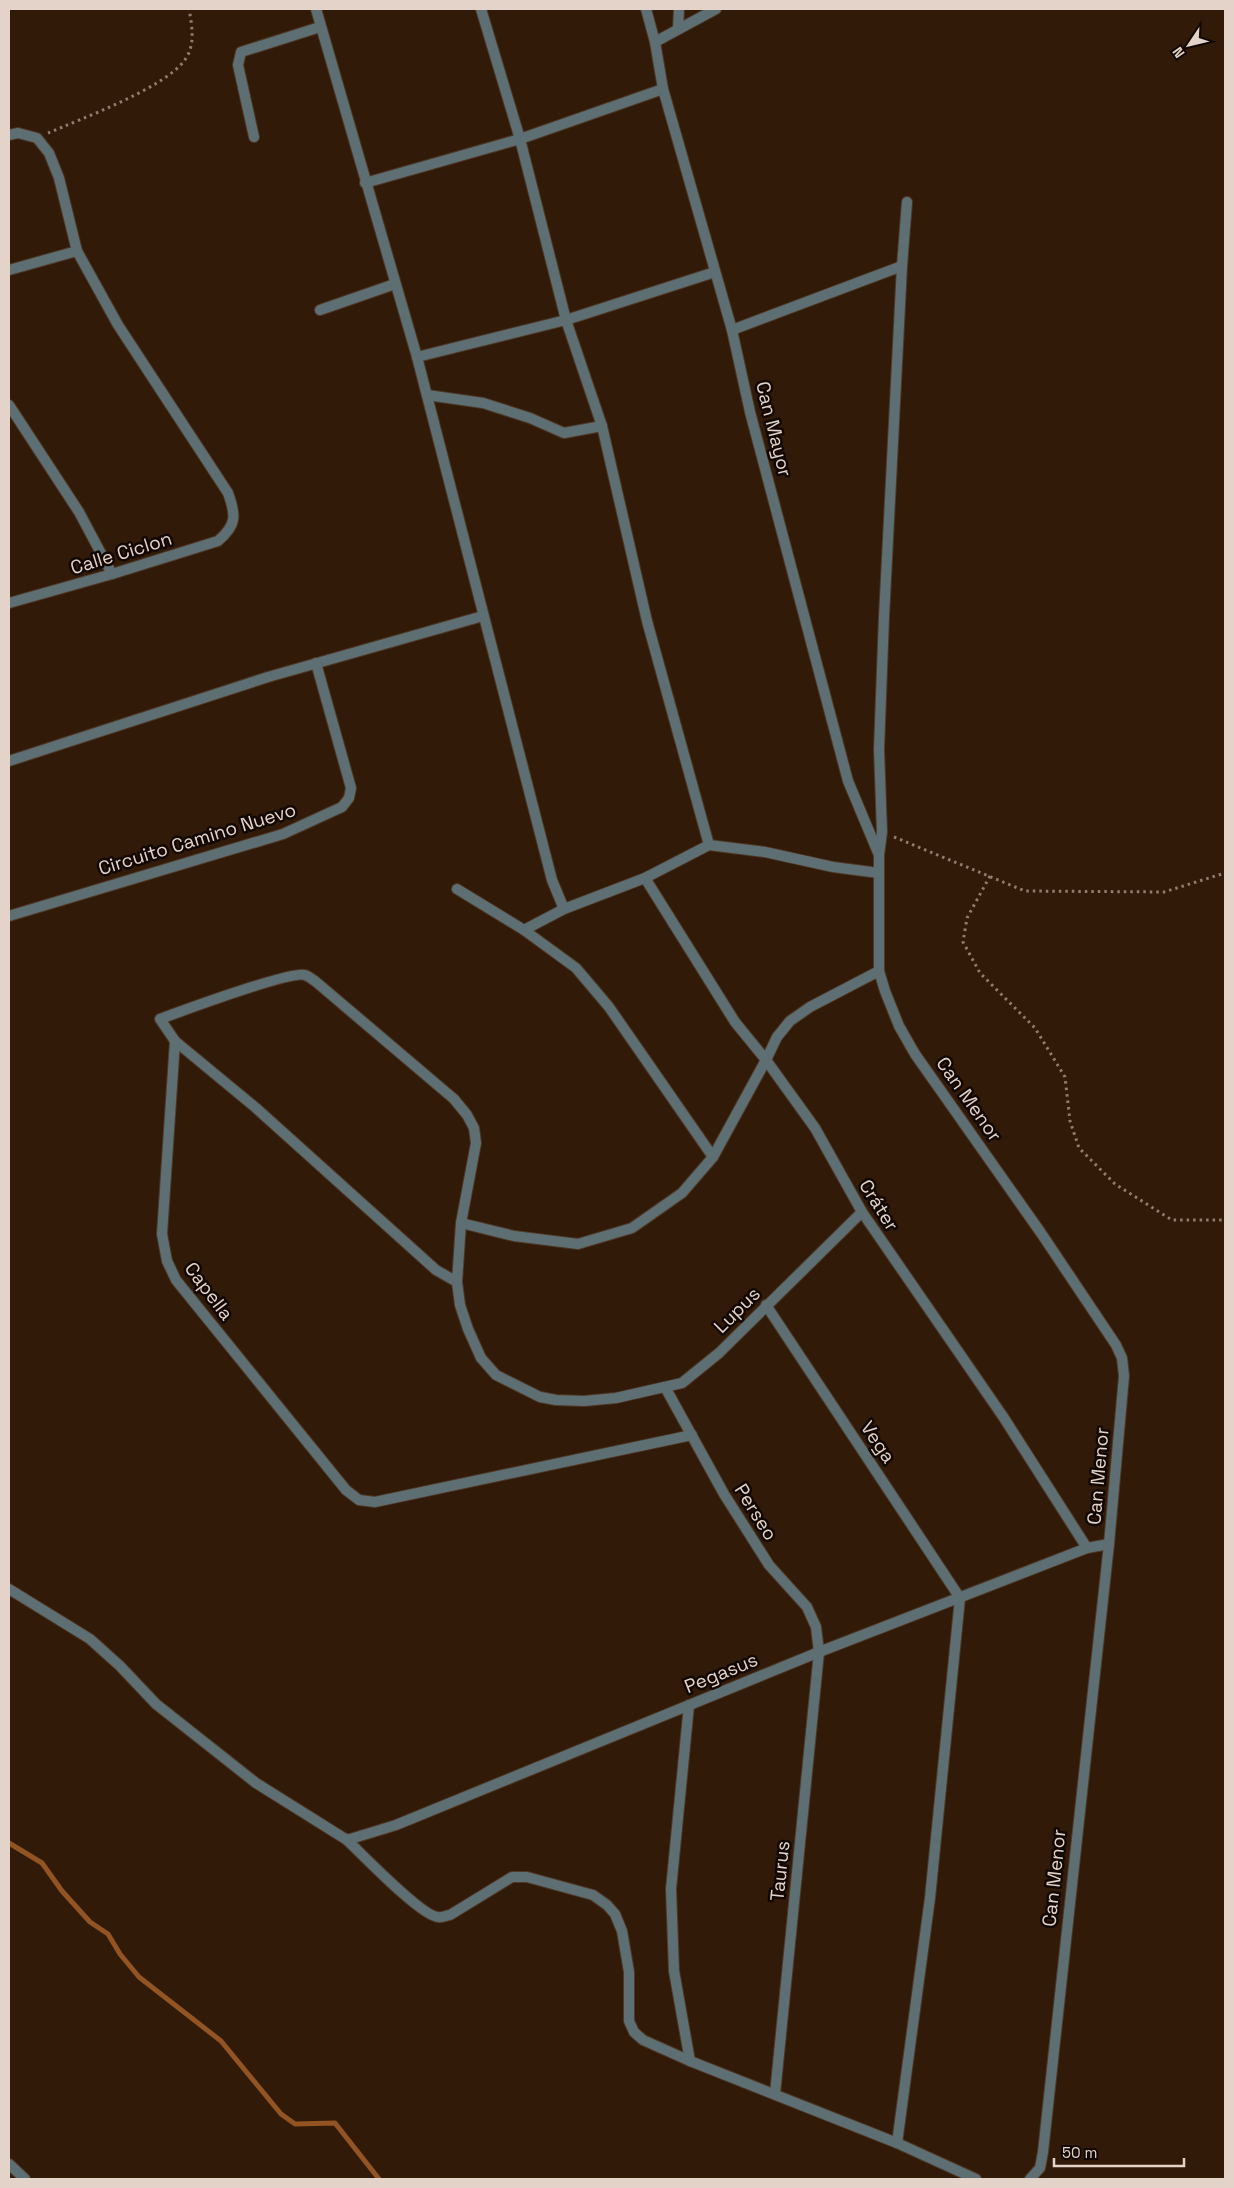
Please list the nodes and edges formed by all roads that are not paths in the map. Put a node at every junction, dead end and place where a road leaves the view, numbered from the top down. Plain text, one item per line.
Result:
1 (316, 9) edge
2 (481, 9) edge
3 (646, 9) edge
4 (679, 9) edge
5 (716, 9) edge
6 (320, 27) junction
7 (678, 29) junction
8 (655, 42) junction
9 (664, 89) junction
10 (9, 135) edge
11 (254, 137) dead end
12 (520, 139) junction
13 (365, 183) junction
14 (907, 202) dead end
15 (77, 251) junction
16 (902, 266) junction
17 (9, 270) edge
18 (715, 272) junction
19 (396, 284) junction
20 (320, 310) dead end
21 (566, 320) junction
22 (732, 330) junction
23 (417, 357) junction
24 (427, 395) junction
25 (9, 404) edge
26 (602, 426) junction
27 (112, 574) junction
28 (9, 603) edge
29 (483, 616) junction
30 (316, 663) junction
31 (9, 761) edge
32 (709, 845) junction
33 (879, 855) junction
34 (879, 873) junction
35 (645, 878) junction
36 (457, 889) dead end
37 (564, 909) junction
38 (9, 916) edge
39 (524, 930) junction
40 (880, 971) junction
41 (175, 1041) junction
42 (766, 1060) junction
43 (713, 1157) junction
44 (862, 1212) junction
45 (461, 1223) junction
46 (458, 1282) junction
47 (766, 1306) junction
48 (665, 1386) junction
49 (692, 1435) junction
50 (1109, 1544) junction
51 (1087, 1548) junction
52 (9, 1589) edge
53 (960, 1598) junction
54 (819, 1652) junction
55 (689, 1705) junction
56 (347, 1840) junction
57 (690, 2061) junction
58 (775, 2094) junction
59 (897, 2143) junction
60 (9, 2164) edge
61 (25, 2179) edge
62 (976, 2179) edge
63 (1030, 2179) edge

1 - 6 street
2 - 12 street
3 - 8 street, Can Mayor
4 - 7 street
5 - 7 street
6 - 11 street
6 - 13 street
7 - 8 street
8 - 9 street, Can Mayor
9 - 12 street
9 - 18 street, Can Mayor
10 - 15 street
12 - 13 street
12 - 21 street
13 - 19 street
14 - 16 street, Can Menor
15 - 17 street
15 - 27 street, Calle Ciclon
16 - 22 street
16 - 33 street, Can Menor
18 - 21 street
18 - 22 street, Can Mayor
19 - 20 street
19 - 23 street
21 - 23 street
21 - 26 street
22 - 33 street, Can Mayor
23 - 24 street
24 - 26 street
24 - 29 street
25 - 27 street
26 - 32 street
27 - 28 street, Calle Ciclon
29 - 30 street
29 - 37 street
30 - 31 street
30 - 38 street, Circuito Camino Nuevo
32 - 34 street
32 - 35 street
33 - 34 street, Can Menor
34 - 40 street, Can Menor
35 - 37 street
35 - 42 street, Cráter
36 - 39 street
37 - 39 street
39 - 43 street
40 - 42 street
40 - 50 street, Can Menor
41 - 45 street, Lupus
41 - 46 street
41 - 49 street, Capella
42 - 43 street
42 - 44 street, Cráter
43 - 45 street
44 - 47 street, Lupus
44 - 51 street, Cráter
45 - 46 street, Lupus
46 - 48 street, Lupus
47 - 48 street, Lupus
47 - 53 street, Vega
48 - 49 street, Perseo
49 - 54 street, Perseo
50 - 51 street, Pegasus
50 - 63 street, Can Menor
51 - 53 street, Pegasus
52 - 56 street
53 - 54 street, Pegasus
53 - 59 street
54 - 55 street, Pegasus
54 - 58 street, Taurus
55 - 56 street, Pegasus
55 - 57 street
56 - 57 street
57 - 58 street
58 - 59 street
59 - 62 street
60 - 61 street

